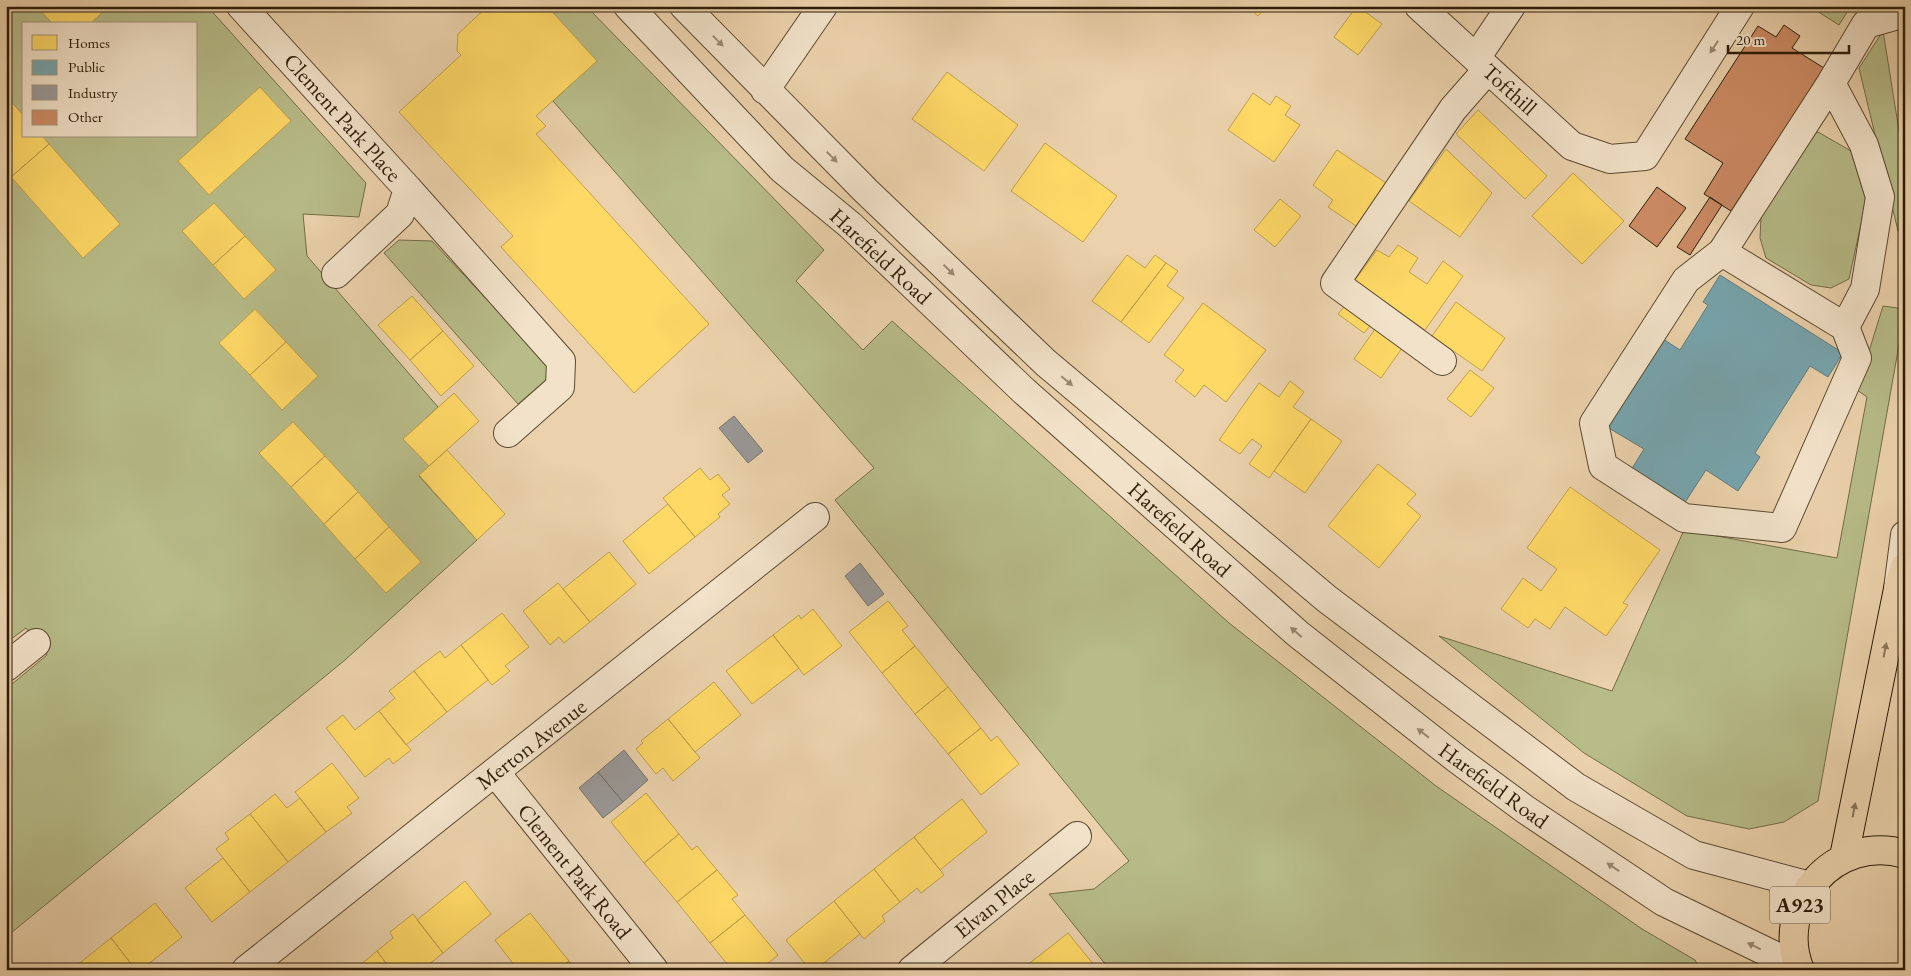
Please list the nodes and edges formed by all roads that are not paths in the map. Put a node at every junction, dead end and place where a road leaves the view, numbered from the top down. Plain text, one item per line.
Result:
1 (241, 6) edge
2 (628, 6) edge
3 (684, 6) edge
4 (823, 6) edge
5 (1418, 6) edge
6 (1511, 6) edge
7 (1740, 6) edge
8 (1905, 13) edge
9 (1482, 64) junction
10 (1831, 83) junction
11 (765, 90) junction
12 (408, 189) junction
13 (1722, 252) junction
14 (336, 274) dead end
15 (1845, 327) junction
16 (1442, 361) dead end
17 (508, 433) dead end
18 (815, 517) dead end
19 (1905, 535) edge
20 (1901, 578) edge
21 (36, 643) dead end
22 (6, 667) edge
23 (495, 772) junction
24 (1077, 836) dead end
25 (1905, 854) edge
26 (1844, 857) junction
27 (1810, 886) junction
28 (1799, 968) edge
29 (246, 970) edge
30 (654, 970) edge
31 (912, 970) edge

1 - 12 street, Clement Park Place
28 -> 2 street, Harefield Road
3 -> 11 street, Harefield Road
4 - 11 street
5 - 9 street, Tofthill
6 - 9 street
7 -> 9 street, Tofthill
8 - 10 street
9 - 16 street
10 - 13 street
10 - 15 street
11 -> 27 street, Harefield Road
12 - 14 street, Clement Park Place
12 - 17 street
13 - 15 street
13 - 15 street
18 - 23 street, Merton Avenue
19 - 20 street
26 -> 20 main road, A923
21 - 22 street
23 - 29 street, Merton Avenue
23 - 30 street, Clement Park Road
24 - 31 street, Elvan Place
25 - 26 main road, A923
26 - 27 main road, A923
27 - 28 main road, A923

